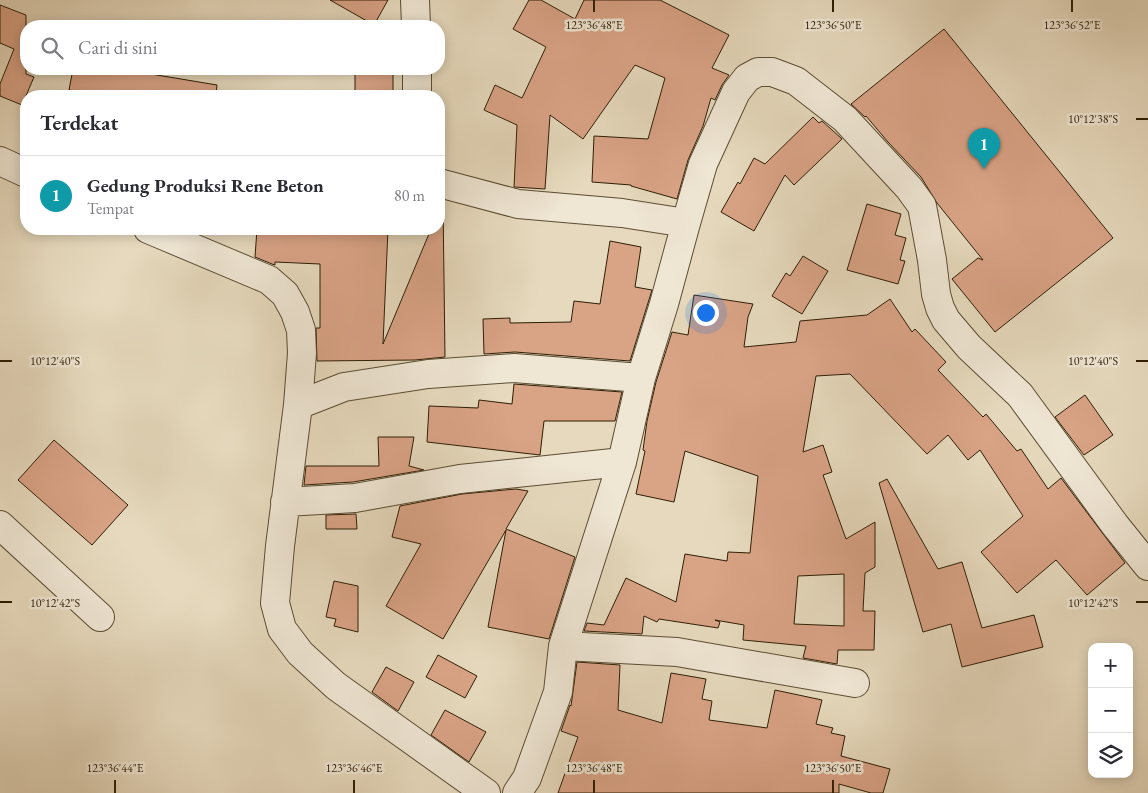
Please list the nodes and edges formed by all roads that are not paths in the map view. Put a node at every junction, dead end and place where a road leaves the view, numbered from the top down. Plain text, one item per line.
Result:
1 (415, 0) edge
2 (416, 20) edge
3 (417, 75) edge
4 (417, 90) edge
5 (0, 161) edge
6 (20, 170) edge
7 (445, 185) edge
8 (686, 223) junction
9 (162, 235) edge
10 (641, 378) junction
11 (298, 405) junction
12 (622, 462) junction
13 (285, 502) junction
14 (0, 525) edge
15 (1148, 566) edge
16 (100, 617) dead end
17 (563, 646) junction
18 (855, 683) dead end
19 (486, 793) edge
20 (517, 793) edge

1 - 2 street
3 - 4 street
5 - 6 street
7 - 8 street
8 - 10 street
8 - 15 street
9 - 11 street
10 - 11 street
10 - 12 street
11 - 13 street
12 - 13 street
12 - 17 street
13 - 19 street
14 - 16 street
17 - 18 street
17 - 20 street

